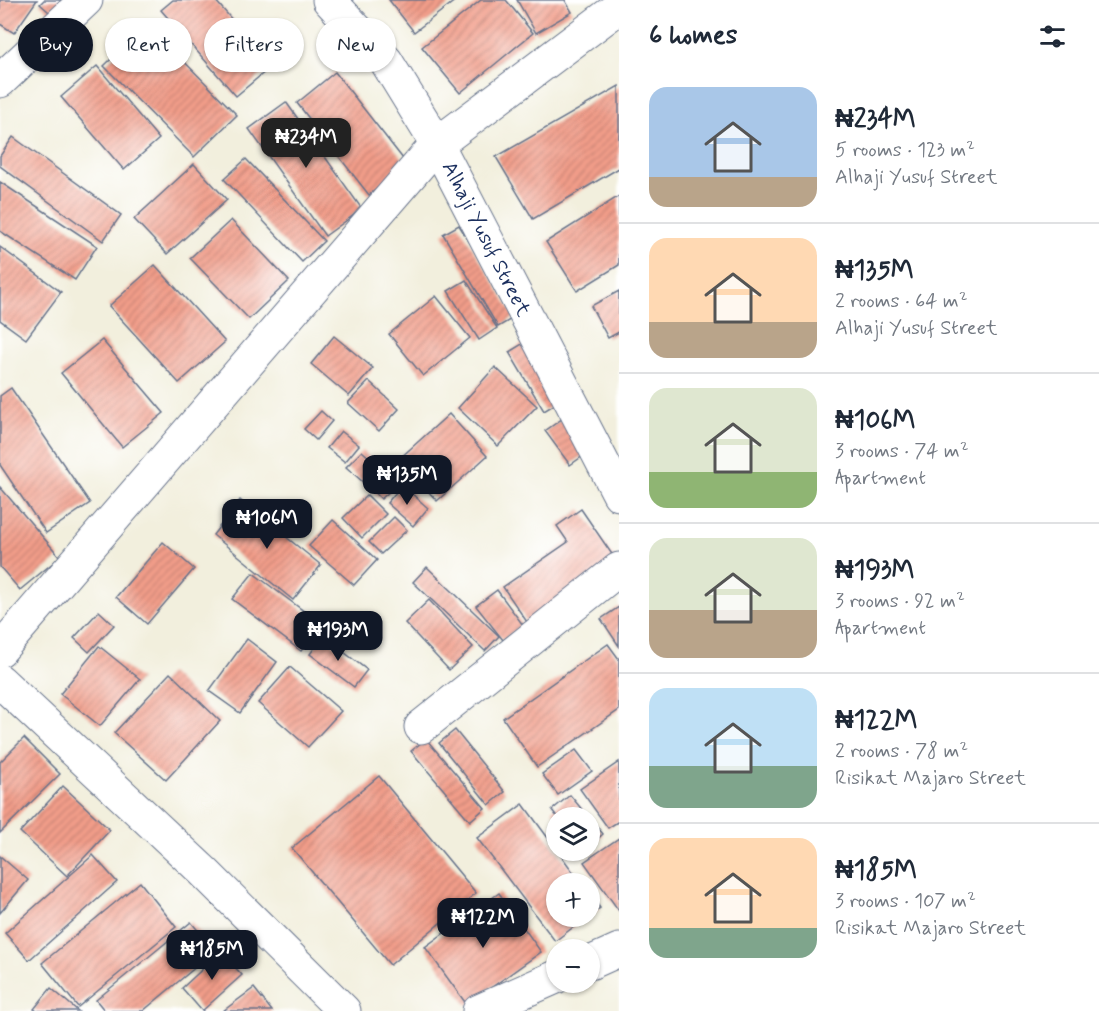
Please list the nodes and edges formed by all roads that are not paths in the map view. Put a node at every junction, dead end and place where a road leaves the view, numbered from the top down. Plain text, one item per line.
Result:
1 (86, 0) edge
2 (329, 0) edge
3 (619, 7) edge
4 (0, 81) edge
5 (437, 144) junction
6 (619, 494) edge
7 (619, 569) edge
8 (0, 650) edge
9 (0, 681) edge
10 (421, 728) dead end
11 (619, 950) edge
12 (600, 959) edge
13 (546, 981) edge
14 (344, 1011) edge
15 (479, 1011) edge

1 - 4 street
2 - 5 street, Alhaji Yusuf Street
3 - 5 street
5 - 6 street, Alhaji Yusuf Street
5 - 8 street
7 - 10 street
9 - 14 street
11 - 12 street
13 - 15 street

